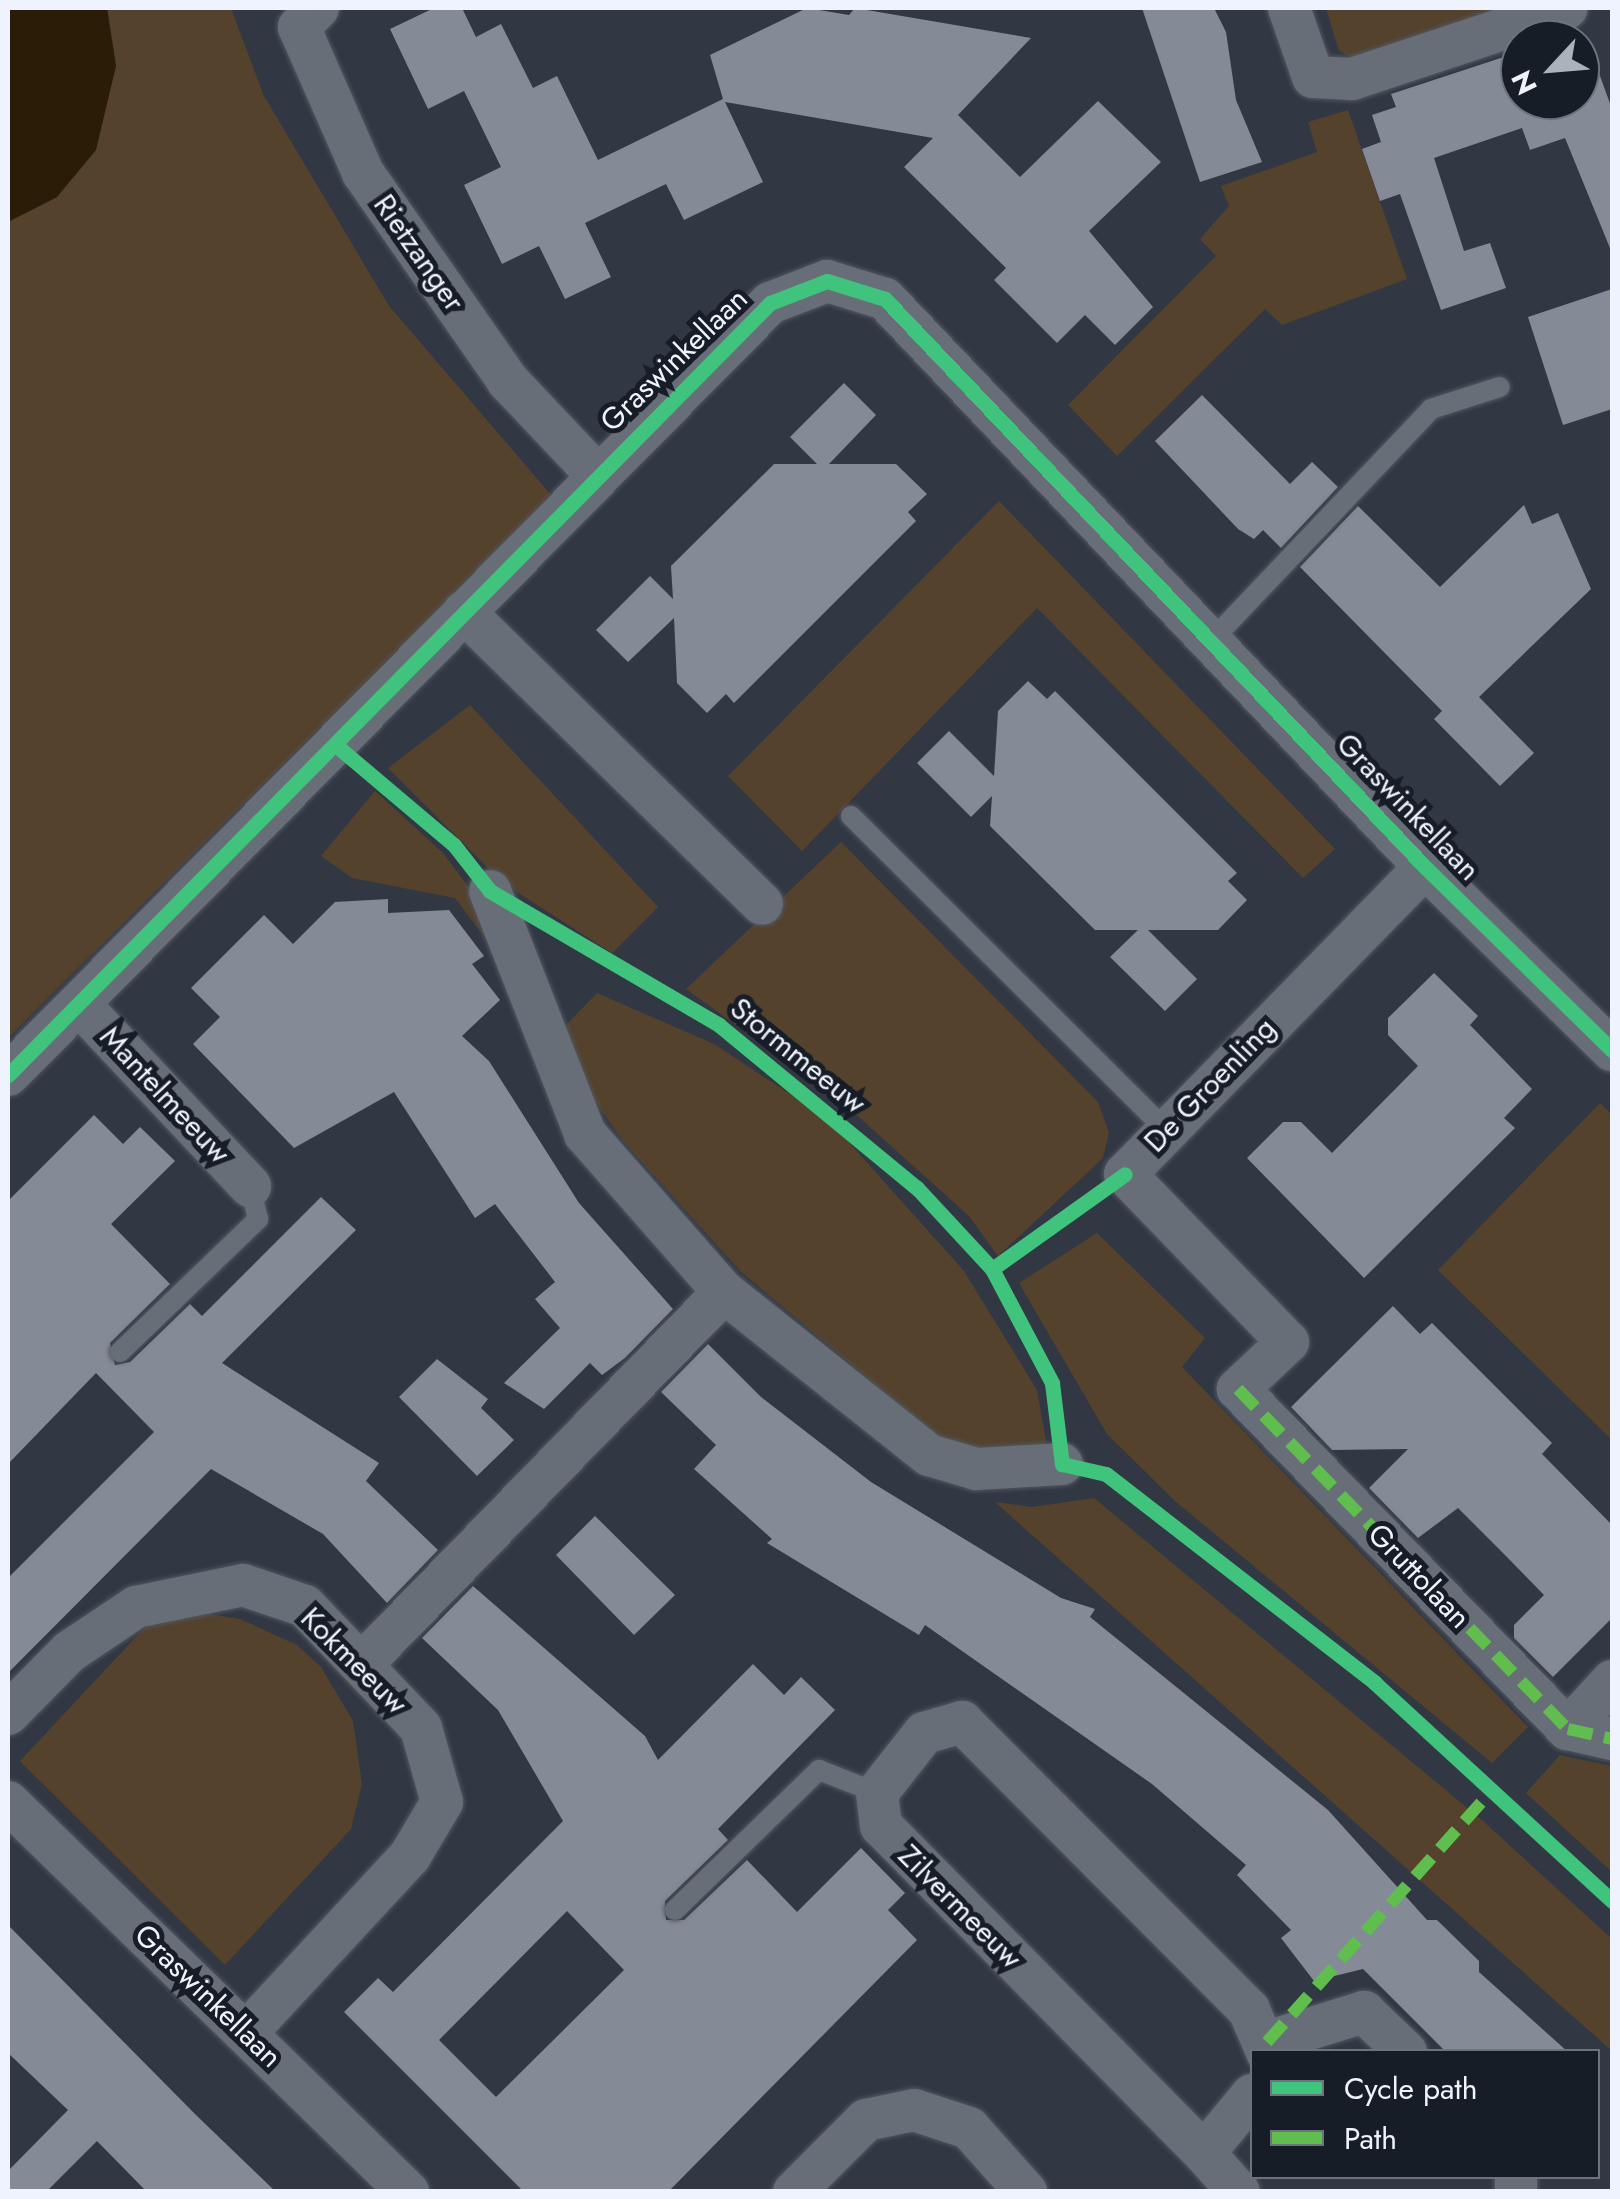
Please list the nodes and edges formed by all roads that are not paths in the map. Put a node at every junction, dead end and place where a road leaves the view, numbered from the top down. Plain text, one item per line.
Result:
1 (318, 8) edge
2 (1288, 8) edge
3 (1567, 8) edge
4 (1500, 387) dead end
5 (596, 474) junction
6 (464, 612) junction
7 (1212, 640) junction
8 (851, 816) dead end
9 (1426, 868) junction
10 (490, 891) dead end
11 (762, 904) dead end
12 (79, 1004) junction
13 (1610, 1044) edge
14 (8, 1075) edge
15 (1164, 1128) junction
16 (250, 1186) joint
17 (724, 1292) junction
18 (120, 1352) dead end
19 (1238, 1390) joint
20 (1062, 1464) dead end
21 (362, 1664) junction
22 (1612, 1680) edge
23 (8, 1714) edge
24 (1568, 1729) junction
25 (1612, 1739) edge
26 (877, 1793) junction
27 (8, 1802) edge
28 (675, 1910) dead end
29 (246, 2032) junction
30 (1267, 2047) edge
31 (1403, 2049) edge
32 (1250, 2097) edge
33 (1204, 2153) junction
34 (408, 2192) edge
35 (794, 2192) edge
36 (1026, 2192) edge
37 (1239, 2192) edge

1 - 5 street, Rietzanger
2 - 3 street
4 - 7 lane
5 - 6 street, Graswinkellaan
5 - 7 street, Graswinkellaan
6 - 11 street
6 - 12 street, Graswinkellaan
7 - 9 street, Graswinkellaan
8 - 15 lane
9 - 13 street, Graswinkellaan
9 - 15 street, De Groenling
10 - 17 street
12 - 14 street, Graswinkellaan
12 - 16 street, Mantelmeeuw
15 - 19 street, De Groenling
16 - 18 lane
17 - 20 street
17 - 21 street
19 - 24 street, Gruttolaan
21 - 23 street, Kokmeeuw
21 - 29 street, Kokmeeuw
22 - 24 street
24 - 25 street
26 - 28 lane
26 - 30 street
26 - 33 street, Zilvermeeuw
27 - 29 street, Graswinkellaan
29 - 34 street, Graswinkellaan
30 - 31 street
32 - 33 street
33 - 37 street, Zilvermeeuw
35 - 36 street

